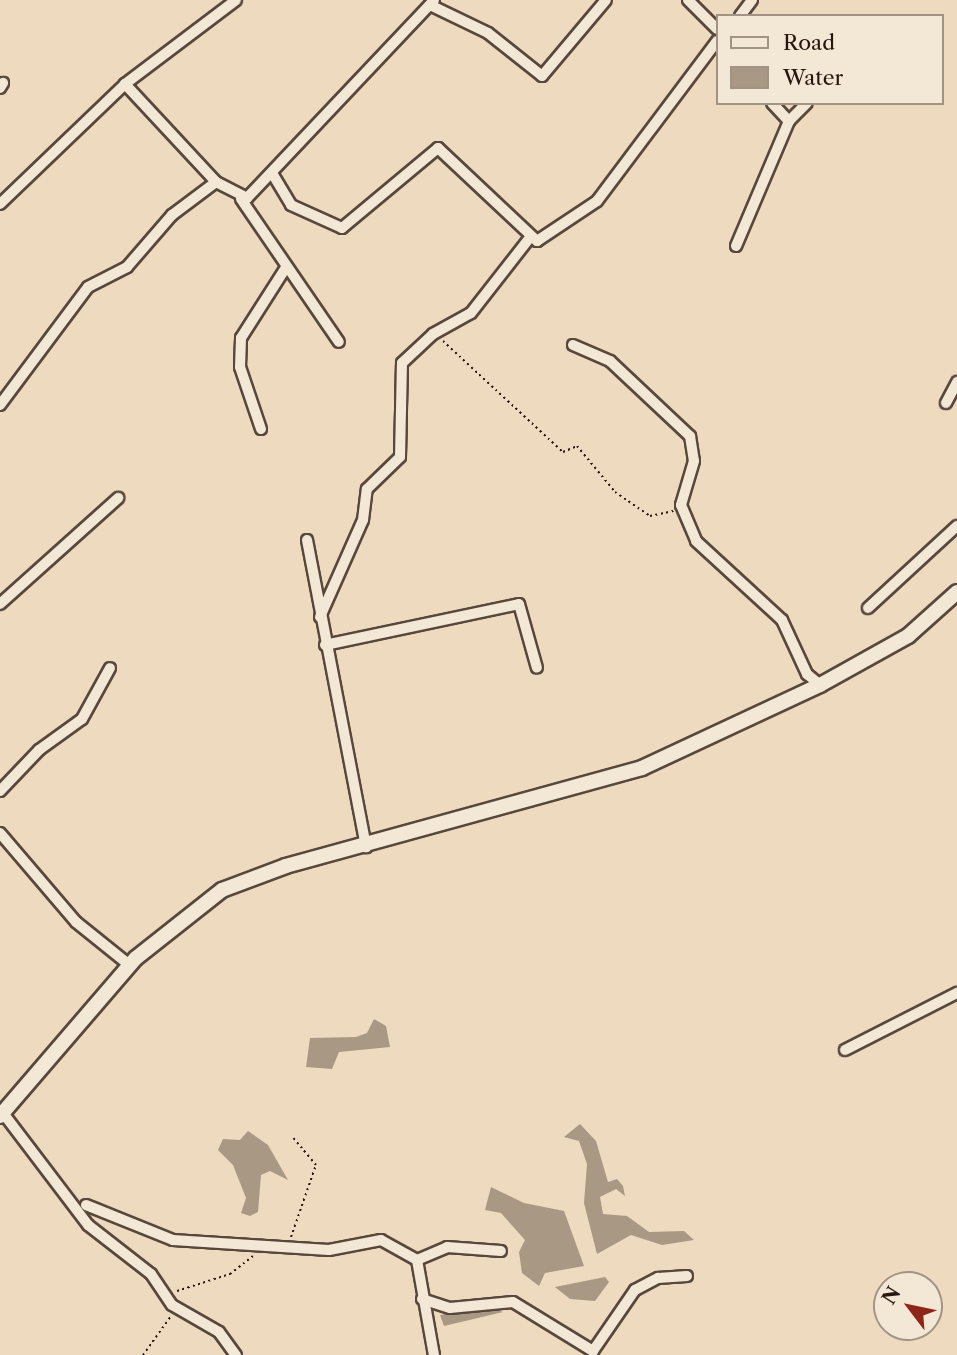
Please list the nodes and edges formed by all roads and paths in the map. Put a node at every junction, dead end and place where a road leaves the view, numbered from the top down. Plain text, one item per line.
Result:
1 (236, 0) edge
2 (606, 0) edge
3 (688, 0) edge
4 (432, 2) edge
5 (716, 28) edge
6 (716, 45) edge
7 (125, 84) junction
8 (774, 105) edge
9 (805, 105) edge
10 (789, 121) junction
11 (272, 173) junction
12 (216, 182) junction
13 (241, 200) junction
14 (0, 204) edge
15 (528, 240) junction
16 (736, 246) dead end
17 (285, 269) junction
18 (433, 334) junction
19 (339, 342) dead end
20 (573, 345) dead end
21 (957, 382) edge
22 (946, 403) dead end
23 (0, 405) edge
24 (261, 429) dead end
25 (118, 498) dead end
26 (681, 511) junction
27 (957, 526) edge
28 (307, 540) dead end
29 (957, 592) edge
30 (0, 604) edge
31 (868, 607) dead end
32 (320, 617) junction
33 (325, 645) junction
34 (110, 668) dead end
35 (537, 668) dead end
36 (820, 685) junction
37 (0, 791) edge
38 (0, 833) edge
39 (366, 847) junction
40 (136, 958) junction
41 (957, 993) edge
42 (845, 1050) dead end
43 (1, 1115) edge
44 (293, 1138) dead end
45 (86, 1205) dead end
46 (262, 1248) junction
47 (289, 1248) junction
48 (500, 1251) dead end
49 (416, 1260) junction
50 (687, 1276) dead end
51 (422, 1299) junction
52 (172, 1305) junction
53 (143, 1355) edge
54 (236, 1355) edge
55 (434, 1355) edge

1 - 7 street
2 - 4 street
3 - 5 street
4 - 11 street
6 - 15 street
7 - 12 street
7 - 14 street
8 - 10 street
9 - 10 street
10 - 16 street
11 - 13 street
11 - 15 street
12 - 13 street
12 - 23 street
13 - 17 street
15 - 18 street
17 - 19 street
17 - 24 street
18 - 26 path
18 - 32 street
20 - 26 street
21 - 22 street
25 - 30 street
26 - 36 street
27 - 31 street
28 - 32 street
29 - 36 street
32 - 33 street
33 - 35 street
33 - 39 street
34 - 37 street
36 - 39 street
38 - 40 street
39 - 40 street
40 - 43 street
41 - 42 street
43 - 52 street
44 - 47 path
45 - 46 street
46 - 47 street
46 - 52 path
47 - 49 street
48 - 49 street
49 - 51 street
50 - 51 street
51 - 55 street
52 - 53 path
52 - 54 street

